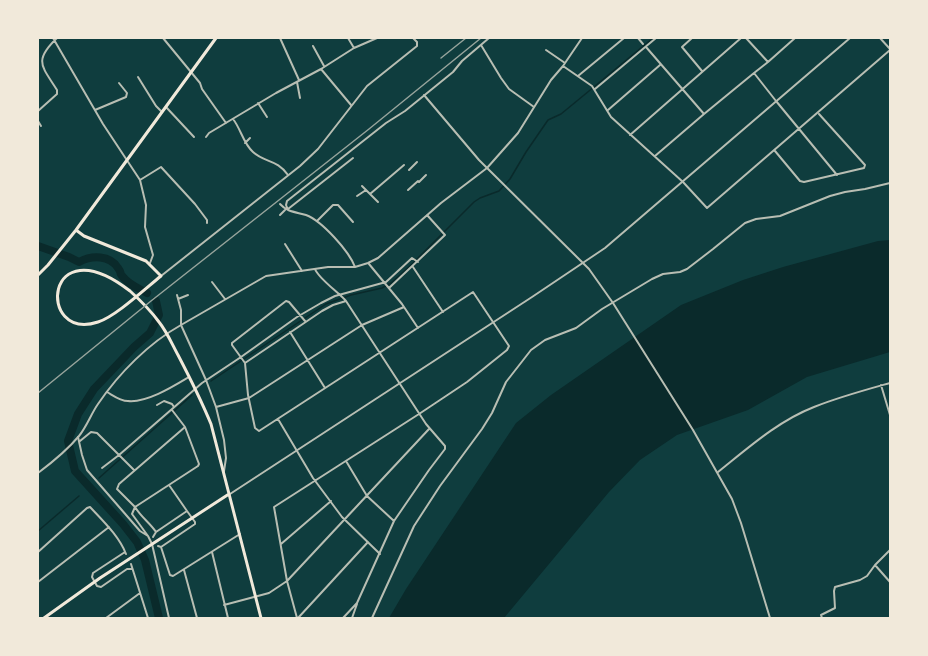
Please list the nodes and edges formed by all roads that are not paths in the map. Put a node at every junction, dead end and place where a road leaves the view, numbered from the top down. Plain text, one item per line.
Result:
1 (55, 38) edge
2 (163, 38) edge
3 (216, 38) edge
4 (280, 38) edge
5 (348, 38) edge
6 (377, 38) edge
7 (413, 38) edge
8 (489, 38) edge
9 (582, 38) edge
10 (624, 38) edge
11 (638, 38) edge
12 (656, 38) edge
13 (692, 38) edge
14 (741, 38) edge
15 (746, 38) edge
16 (795, 38) edge
17 (850, 38) edge
18 (880, 38) edge
19 (481, 45) junction
20 (644, 45) junction
21 (313, 46) dead end
22 (354, 48) junction
23 (546, 50) dead end
24 (891, 50) edge
25 (768, 62) junction
26 (564, 64) junction
27 (660, 64) junction
28 (322, 67) junction
29 (40, 68) edge
30 (703, 71) junction
31 (191, 72) junction
32 (754, 74) junction
33 (578, 76) junction
34 (138, 77) dead end
35 (298, 81) junction
36 (119, 83) dead end
37 (594, 88) junction
38 (682, 89) junction
39 (424, 95) junction
40 (300, 98) dead end
41 (776, 101) junction
42 (258, 104) junction
43 (351, 105) junction
44 (534, 106) junction
45 (166, 107) junction
46 (95, 110) junction
47 (608, 110) junction
48 (38, 111) edge
49 (162, 112) junction
50 (818, 113) junction
51 (704, 114) junction
52 (267, 117) dead end
53 (233, 119) junction
54 (38, 121) edge
55 (226, 123) junction
56 (41, 126) dead end
57 (799, 129) junction
58 (630, 135) junction
59 (194, 137) dead end
60 (206, 137) dead end
61 (250, 138) dead end
62 (245, 143) junction
63 (775, 151) junction
64 (654, 156) junction
65 (353, 158) dead end
66 (127, 161) junction
67 (417, 162) dead end
68 (404, 165) dead end
69 (487, 168) junction
70 (409, 170) dead end
71 (288, 175) junction
72 (426, 175) dead end
73 (837, 175) junction
74 (140, 180) junction
75 (683, 182) junction
76 (891, 183) edge
77 (362, 186) dead end
78 (366, 190) junction
79 (408, 190) dead end
80 (370, 194) junction
81 (357, 196) dead end
82 (378, 202) dead end
83 (280, 204) dead end
84 (287, 210) junction
85 (280, 215) dead end
86 (427, 215) junction
87 (317, 221) junction
88 (353, 222) dead end
89 (207, 223) dead end
90 (76, 230) junction
91 (285, 244) dead end
92 (416, 260) junction
93 (150, 263) junction
94 (368, 263) junction
95 (355, 267) junction
96 (413, 267) junction
97 (315, 269) junction
98 (302, 271) junction
99 (38, 275) edge
100 (161, 276) junction
101 (212, 282) dead end
102 (386, 285) junction
103 (188, 295) dead end
104 (343, 298) junction
105 (225, 299) junction
106 (613, 303) junction
107 (404, 307) junction
108 (443, 312) junction
109 (303, 319) junction
110 (493, 322) junction
111 (181, 325) junction
112 (362, 325) junction
113 (418, 328) junction
114 (290, 332) junction
115 (380, 352) junction
116 (243, 360) junction
117 (307, 361) junction
118 (189, 376) junction
119 (206, 380) junction
120 (400, 383) junction
121 (891, 383) edge
122 (881, 386) junction
123 (325, 387) junction
124 (107, 392) junction
125 (249, 398) junction
126 (157, 405) dead end
127 (216, 407) junction
128 (173, 410) junction
129 (419, 414) junction
130 (891, 415) edge
131 (278, 419) junction
132 (184, 427) junction
133 (429, 429) junction
134 (77, 438) junction
135 (79, 442) junction
136 (297, 450) junction
137 (121, 457) junction
138 (345, 461) junction
139 (102, 468) dead end
140 (134, 470) junction
141 (718, 472) junction
142 (38, 473) edge
143 (224, 473) junction
144 (316, 481) junction
145 (169, 484) junction
146 (230, 494) junction
147 (368, 496) junction
148 (330, 501) junction
149 (135, 507) junction
150 (187, 512) junction
151 (193, 517) junction
152 (345, 519) junction
153 (394, 521) junction
154 (109, 527) junction
155 (156, 532) junction
156 (240, 534) junction
157 (148, 536) junction
158 (153, 537) dead end
159 (368, 542) junction
160 (281, 544) junction
161 (150, 545) junction
162 (891, 550) edge
163 (38, 552) edge
164 (212, 552) junction
165 (380, 554) junction
166 (131, 564) dead end
167 (875, 565) junction
168 (132, 569) junction
169 (184, 570) junction
170 (287, 581) junction
171 (38, 582) edge
172 (94, 582) junction
173 (891, 582) edge
174 (140, 593) junction
175 (255, 597) junction
176 (357, 603) junction
177 (224, 605) junction
178 (44, 618) edge
179 (106, 618) edge
180 (147, 618) edge
181 (169, 618) edge
182 (197, 618) edge
183 (228, 618) edge
184 (261, 618) edge
185 (297, 618) edge
186 (343, 618) edge
187 (352, 618) edge
188 (372, 618) edge
189 (770, 618) edge
190 (822, 618) edge

1 - 29 street
1 - 46 street
2 - 31 street
3 - 31 main road
4 - 35 street
5 - 22 street
6 - 22 street
7 - 43 street
8 - 19 street
9 - 26 street
10 - 33 street
11 - 20 street
12 - 20 street
13 - 30 street
14 - 30 street
15 - 25 street
16 - 25 street
17 - 41 street
18 - 24 street
19 - 39 street
19 - 44 street
20 - 27 street
20 - 37 street
21 - 28 street
22 - 28 street
23 - 26 street
24 - 50 street
25 - 32 street
26 - 33 street
26 - 44 street
27 - 38 street
27 - 47 street
28 - 35 street
28 - 43 street
29 - 48 street
30 - 38 street
31 - 45 main road
31 - 55 street
32 - 41 street
32 - 51 street
33 - 37 street
34 - 49 street
35 - 40 street
35 - 42 street
36 - 46 street
37 - 47 street
38 - 51 street
38 - 58 street
39 - 69 street
39 - 84 street
41 - 57 street
41 - 75 street
42 - 52 street
42 - 53 street
43 - 71 street
44 - 69 street
45 - 49 main road
45 - 59 street
46 - 66 street
47 - 58 street
49 - 66 main road
50 - 57 street
50 - 73 street
51 - 64 street
53 - 55 street
53 - 62 street
54 - 56 street
55 - 60 street
57 - 63 street
57 - 73 street
58 - 64 street
61 - 62 street
62 - 71 street
63 - 73 street
63 - 75 street
64 - 75 street
65 - 84 street
66 - 74 street
66 - 90 main road
67 - 70 street
68 - 80 street
69 - 86 street
69 - 106 street
71 - 100 street
72 - 79 street
74 - 89 street
74 - 93 street
75 - 110 street
76 - 106 street
77 - 78 street
78 - 80 street
78 - 81 street
80 - 82 street
83 - 84 street
84 - 85 street
84 - 87 street
86 - 92 street
86 - 94 street
87 - 88 street
87 - 95 street
90 - 93 main road
90 - 99 main road
91 - 98 street
92 - 96 street
92 - 102 street
93 - 100 main road
94 - 95 street
94 - 102 street
95 - 97 street
96 - 102 street
96 - 108 street
97 - 98 street
97 - 104 street
98 - 105 street
100 - 118 main road
101 - 105 street
102 - 104 street
102 - 107 street
103 - 111 street
104 - 109 street
104 - 109 street
104 - 112 street
105 - 111 street
106 - 141 street
106 - 188 street
107 - 112 street
107 - 113 street
108 - 110 street
108 - 113 street
109 - 114 street
109 - 116 street
109 - 116 street
110 - 120 street
110 - 129 street
111 - 119 street
111 - 124 street
112 - 115 street
112 - 117 street
113 - 115 street
114 - 116 street
114 - 117 street
115 - 120 street
115 - 123 street
116 - 119 street
116 - 125 street
117 - 123 street
117 - 125 street
118 - 124 street
118 - 143 main road
119 - 127 street
119 - 128 street
120 - 129 street
120 - 136 street
121 - 122 street
122 - 130 street
122 - 141 street
123 - 131 street
124 - 134 street
125 - 127 street
125 - 131 street
126 - 128 street
127 - 143 street
128 - 132 street
128 - 137 street
129 - 133 street
129 - 138 street
131 - 136 street
132 - 140 street
132 - 145 street
133 - 147 street
133 - 153 street
134 - 135 street
134 - 142 street
135 - 137 street
135 - 157 street
136 - 144 street
136 - 146 street
137 - 139 street
137 - 140 street
138 - 144 street
138 - 147 street
140 - 149 street
141 - 189 street
143 - 146 main road
144 - 148 street
144 - 160 street
145 - 149 street
145 - 150 street
146 - 151 main road
146 - 156 main road
147 - 152 street
147 - 153 street
148 - 152 street
148 - 160 street
149 - 155 street
149 - 157 street
150 - 151 street
150 - 155 street
151 - 161 main road
151 - 169 street
152 - 159 street
152 - 170 street
153 - 165 street
154 - 163 street
154 - 171 street
154 - 172 street
155 - 158 street
156 - 164 street
156 - 175 main road
157 - 161 street
159 - 165 street
159 - 185 street
160 - 170 street
161 - 172 main road
161 - 181 street
162 - 167 street
164 - 169 street
164 - 177 street
165 - 176 street
166 - 168 street
167 - 173 street
167 - 190 street
168 - 172 street
168 - 174 street
169 - 182 street
170 - 175 street
170 - 185 street
172 - 178 main road
174 - 179 street
174 - 180 street
175 - 177 street
175 - 184 main road
176 - 186 street
176 - 187 street
177 - 183 street

